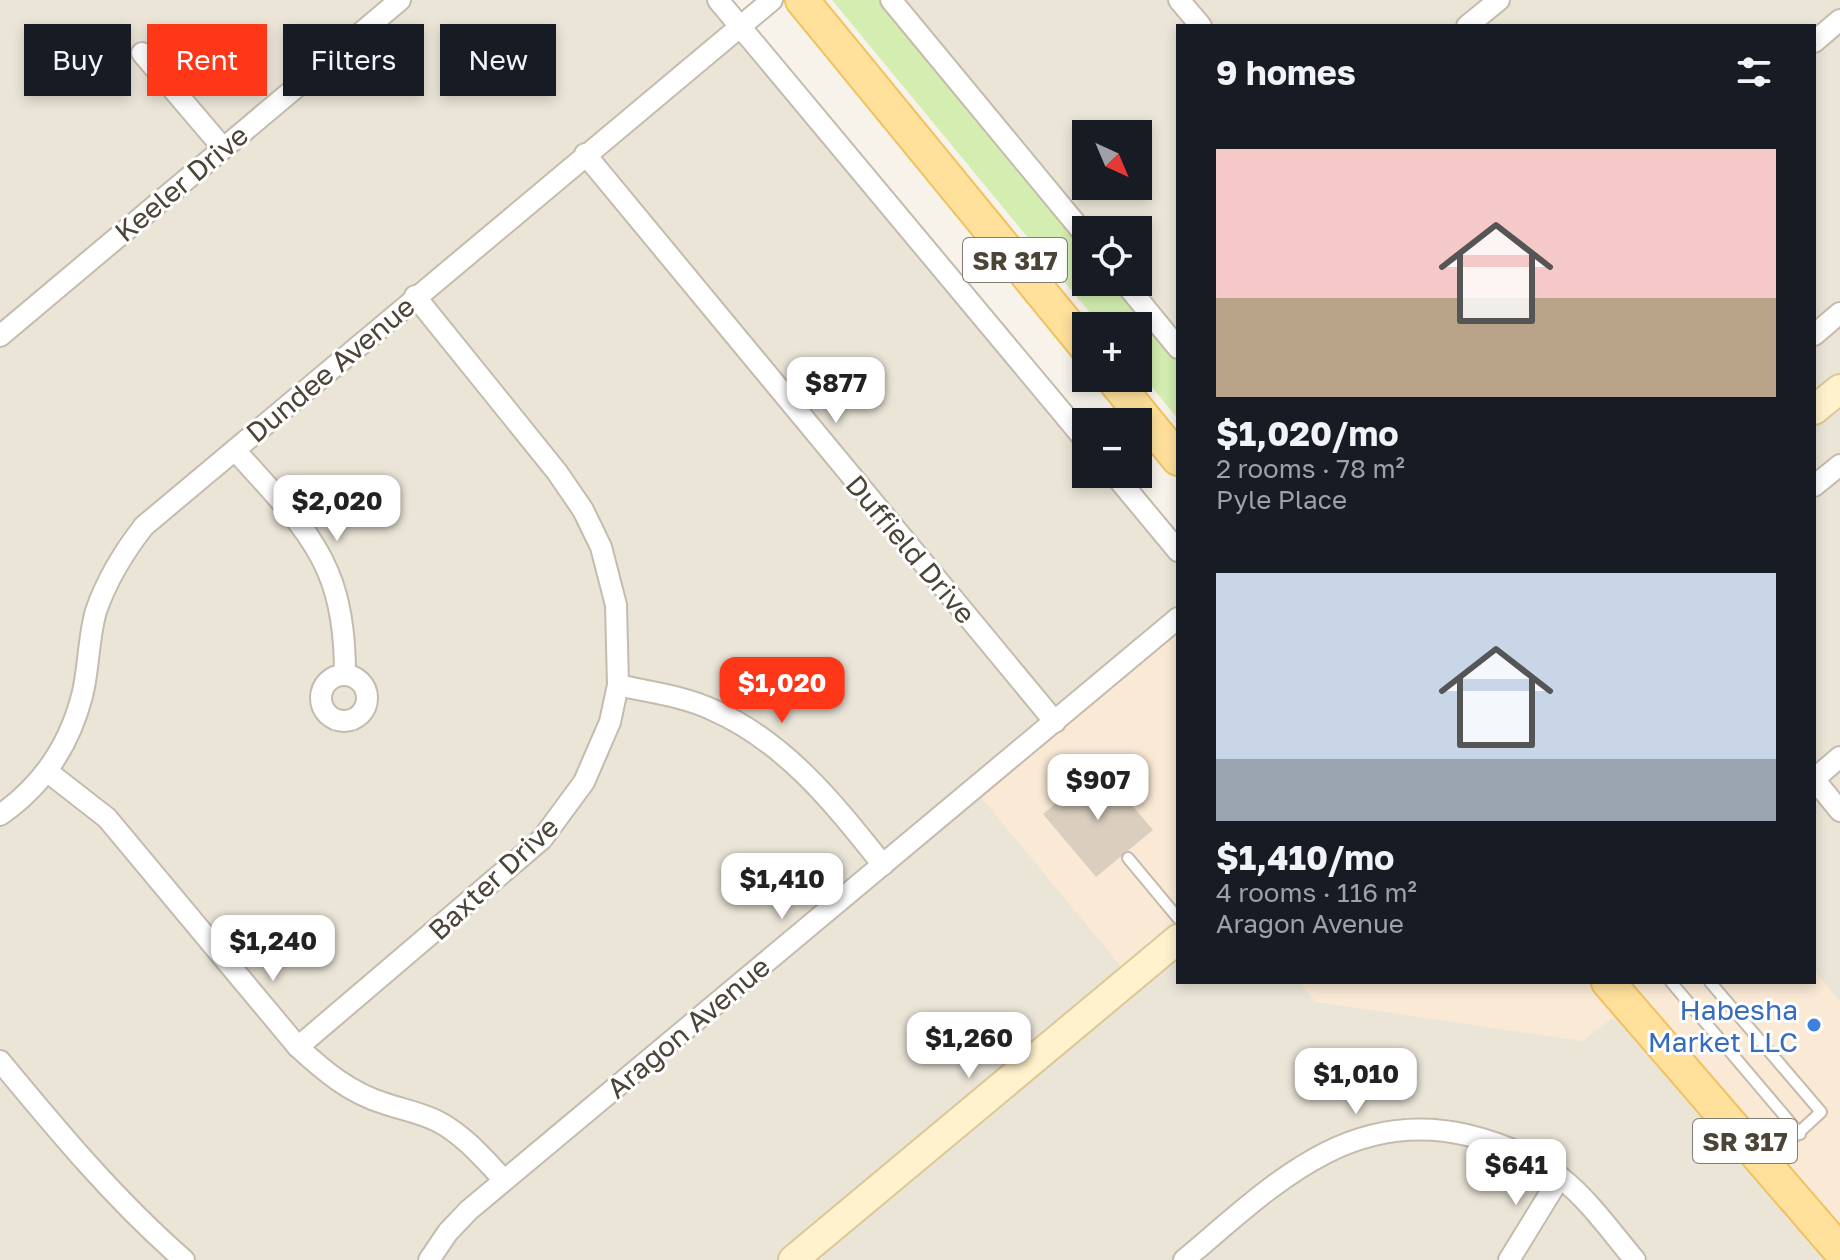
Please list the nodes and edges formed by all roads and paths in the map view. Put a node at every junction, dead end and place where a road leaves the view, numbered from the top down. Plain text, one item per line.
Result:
1 (400, 0) edge
2 (718, 0) edge
3 (772, 0) edge
4 (802, 0) edge
5 (891, 0) edge
6 (1179, 0) edge
7 (1499, 0) edge
8 (1840, 20) edge
9 (1199, 24) edge
10 (1469, 24) edge
11 (740, 27) junction
12 (1816, 40) edge
13 (142, 53) dead end
14 (223, 148) junction
15 (585, 154) junction
16 (1072, 219) edge
17 (415, 296) junction
18 (1135, 296) edge
19 (1840, 313) edge
20 (1072, 330) edge
21 (1816, 333) edge
22 (0, 336) edge
23 (1176, 346) edge
24 (1840, 389) edge
25 (1123, 392) edge
26 (1816, 408) edge
27 (1072, 424) edge
28 (235, 450) junction
29 (1176, 457) edge
30 (1840, 465) edge
31 (1816, 484) edge
32 (1126, 488) edge
33 (1176, 549) edge
34 (1176, 620) edge
35 (345, 674) dead end
36 (618, 685) junction
37 (1055, 722) junction
38 (1840, 757) edge
39 (48, 772) junction
40 (1816, 777) edge
41 (1816, 781) edge
42 (1840, 811) edge
43 (0, 815) edge
44 (1128, 858) dead end
45 (883, 865) junction
46 (1176, 916) edge
47 (1176, 941) edge
48 (1610, 984) edge
49 (1673, 984) edge
50 (1712, 984) edge
51 (298, 1047) junction
52 (0, 1061) edge
53 (1800, 1134) junction
54 (1765, 1164) junction
55 (1560, 1177) junction
56 (504, 1180) junction
57 (1840, 1251) edge
58 (184, 1260) edge
59 (429, 1260) edge
60 (793, 1260) edge
61 (1184, 1260) edge
62 (1509, 1260) edge
63 (1635, 1260) edge

1 - 14 street, Keeler Drive
2 - 11 street
3 - 11 street, Dundee Avenue
4 - 20 main road, SR 317
5 - 16 street
6 - 9 street
7 - 10 street
8 - 12 street
11 - 15 street, Dundee Avenue
11 - 27 street
13 - 14 street
14 - 22 street, Keeler Drive
15 - 17 street, Dundee Avenue
15 - 37 street, Duffield Drive
17 - 28 street, Dundee Avenue
17 - 36 street, Baxter Drive
18 - 23 street
19 - 21 street
24 - 26 main road
25 - 29 main road
28 - 35 street
28 - 39 street, Dundee Avenue
30 - 31 street
32 - 33 street
34 - 37 street, Aragon Avenue
36 - 45 street
36 - 51 street, Baxter Drive
37 - 45 street, Aragon Avenue
38 - 40 street
39 - 43 street, Dundee Avenue
39 - 51 street
41 - 42 street
44 - 46 lane
45 - 56 street, Aragon Avenue
47 - 60 main road
48 - 54 main road, SR 317
49 - 53 lane
50 - 53 lane
51 - 56 street
52 - 58 street
53 - 54 lane
54 - 57 main road, SR 317
55 - 61 street
55 - 62 street
55 - 63 street
56 - 59 street, Aragon Avenue

